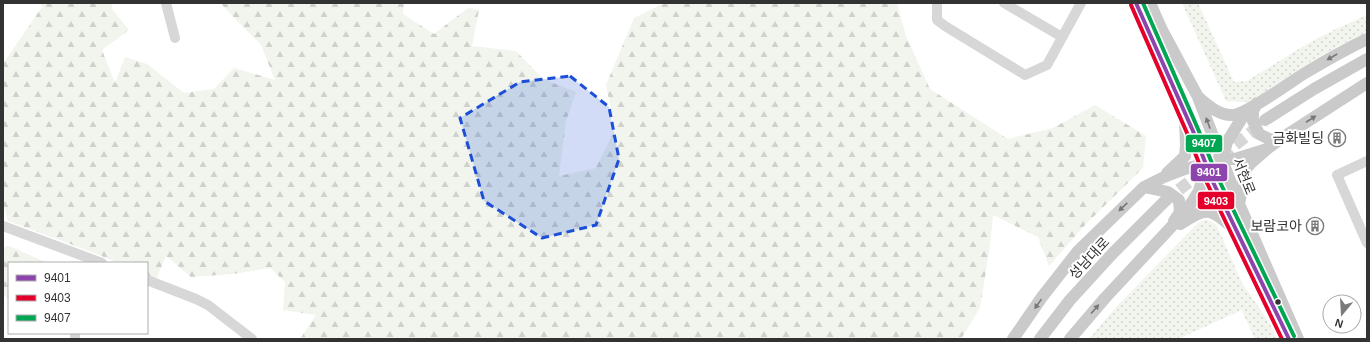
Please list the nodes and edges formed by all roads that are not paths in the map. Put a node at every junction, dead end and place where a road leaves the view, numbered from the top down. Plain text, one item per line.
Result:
1 (166, 3) edge
2 (937, 3) edge
3 (1004, 3) edge
4 (1081, 3) edge
5 (1136, 3) edge
6 (1150, 3) edge
7 (175, 38) dead end
8 (1062, 38) junction
9 (1367, 39) edge
10 (1367, 59) edge
11 (1367, 83) edge
12 (1198, 97) junction
13 (1252, 107) junction
14 (1184, 112) junction
15 (1265, 120) tunnel mouth
16 (1285, 136) junction
17 (1267, 149) junction
18 (1222, 159) junction
19 (1367, 161) edge
20 (1206, 164) junction
21 (1164, 177) junction
22 (1144, 187) junction
23 (1165, 201) tunnel mouth
24 (1239, 204) junction
25 (3, 226) edge
26 (1236, 231) junction
27 (1165, 233) junction
28 (1367, 243) edge
29 (99, 262) edge
30 (148, 280) edge
31 (252, 339) edge
32 (1013, 339) edge
33 (1040, 339) edge
34 (1070, 339) edge
35 (1289, 339) edge
36 (1298, 339) edge

1 - 7 street
2 - 8 street
3 - 8 street
4 - 8 street
5 - 14 main road, 서현로
6 - 12 main road, 서현로
9 -> 13 main road
10 - 15 main road
16 -> 11 main road
12 - 13 main road
18 -> 12 main road, 서현로
13 - 16 main road
13 - 18 main road
14 - 20 main road, 서현로
14 - 21 main road
16 - 17 main road
17 - 18 main road
17 - 24 main road
18 - 20 main road
18 - 24 main road, 서현로
19 - 28 street
20 - 21 main road
20 - 26 main road, 서현로
20 - 27 main road
21 - 22 main road
22 - 27 main road
22 -> 32 main road
23 - 33 main road, 성남대로
24 - 36 main road, 서현로
25 - 29 street
26 - 27 main road
26 - 35 main road, 서현로
34 -> 27 main road
30 - 31 street

